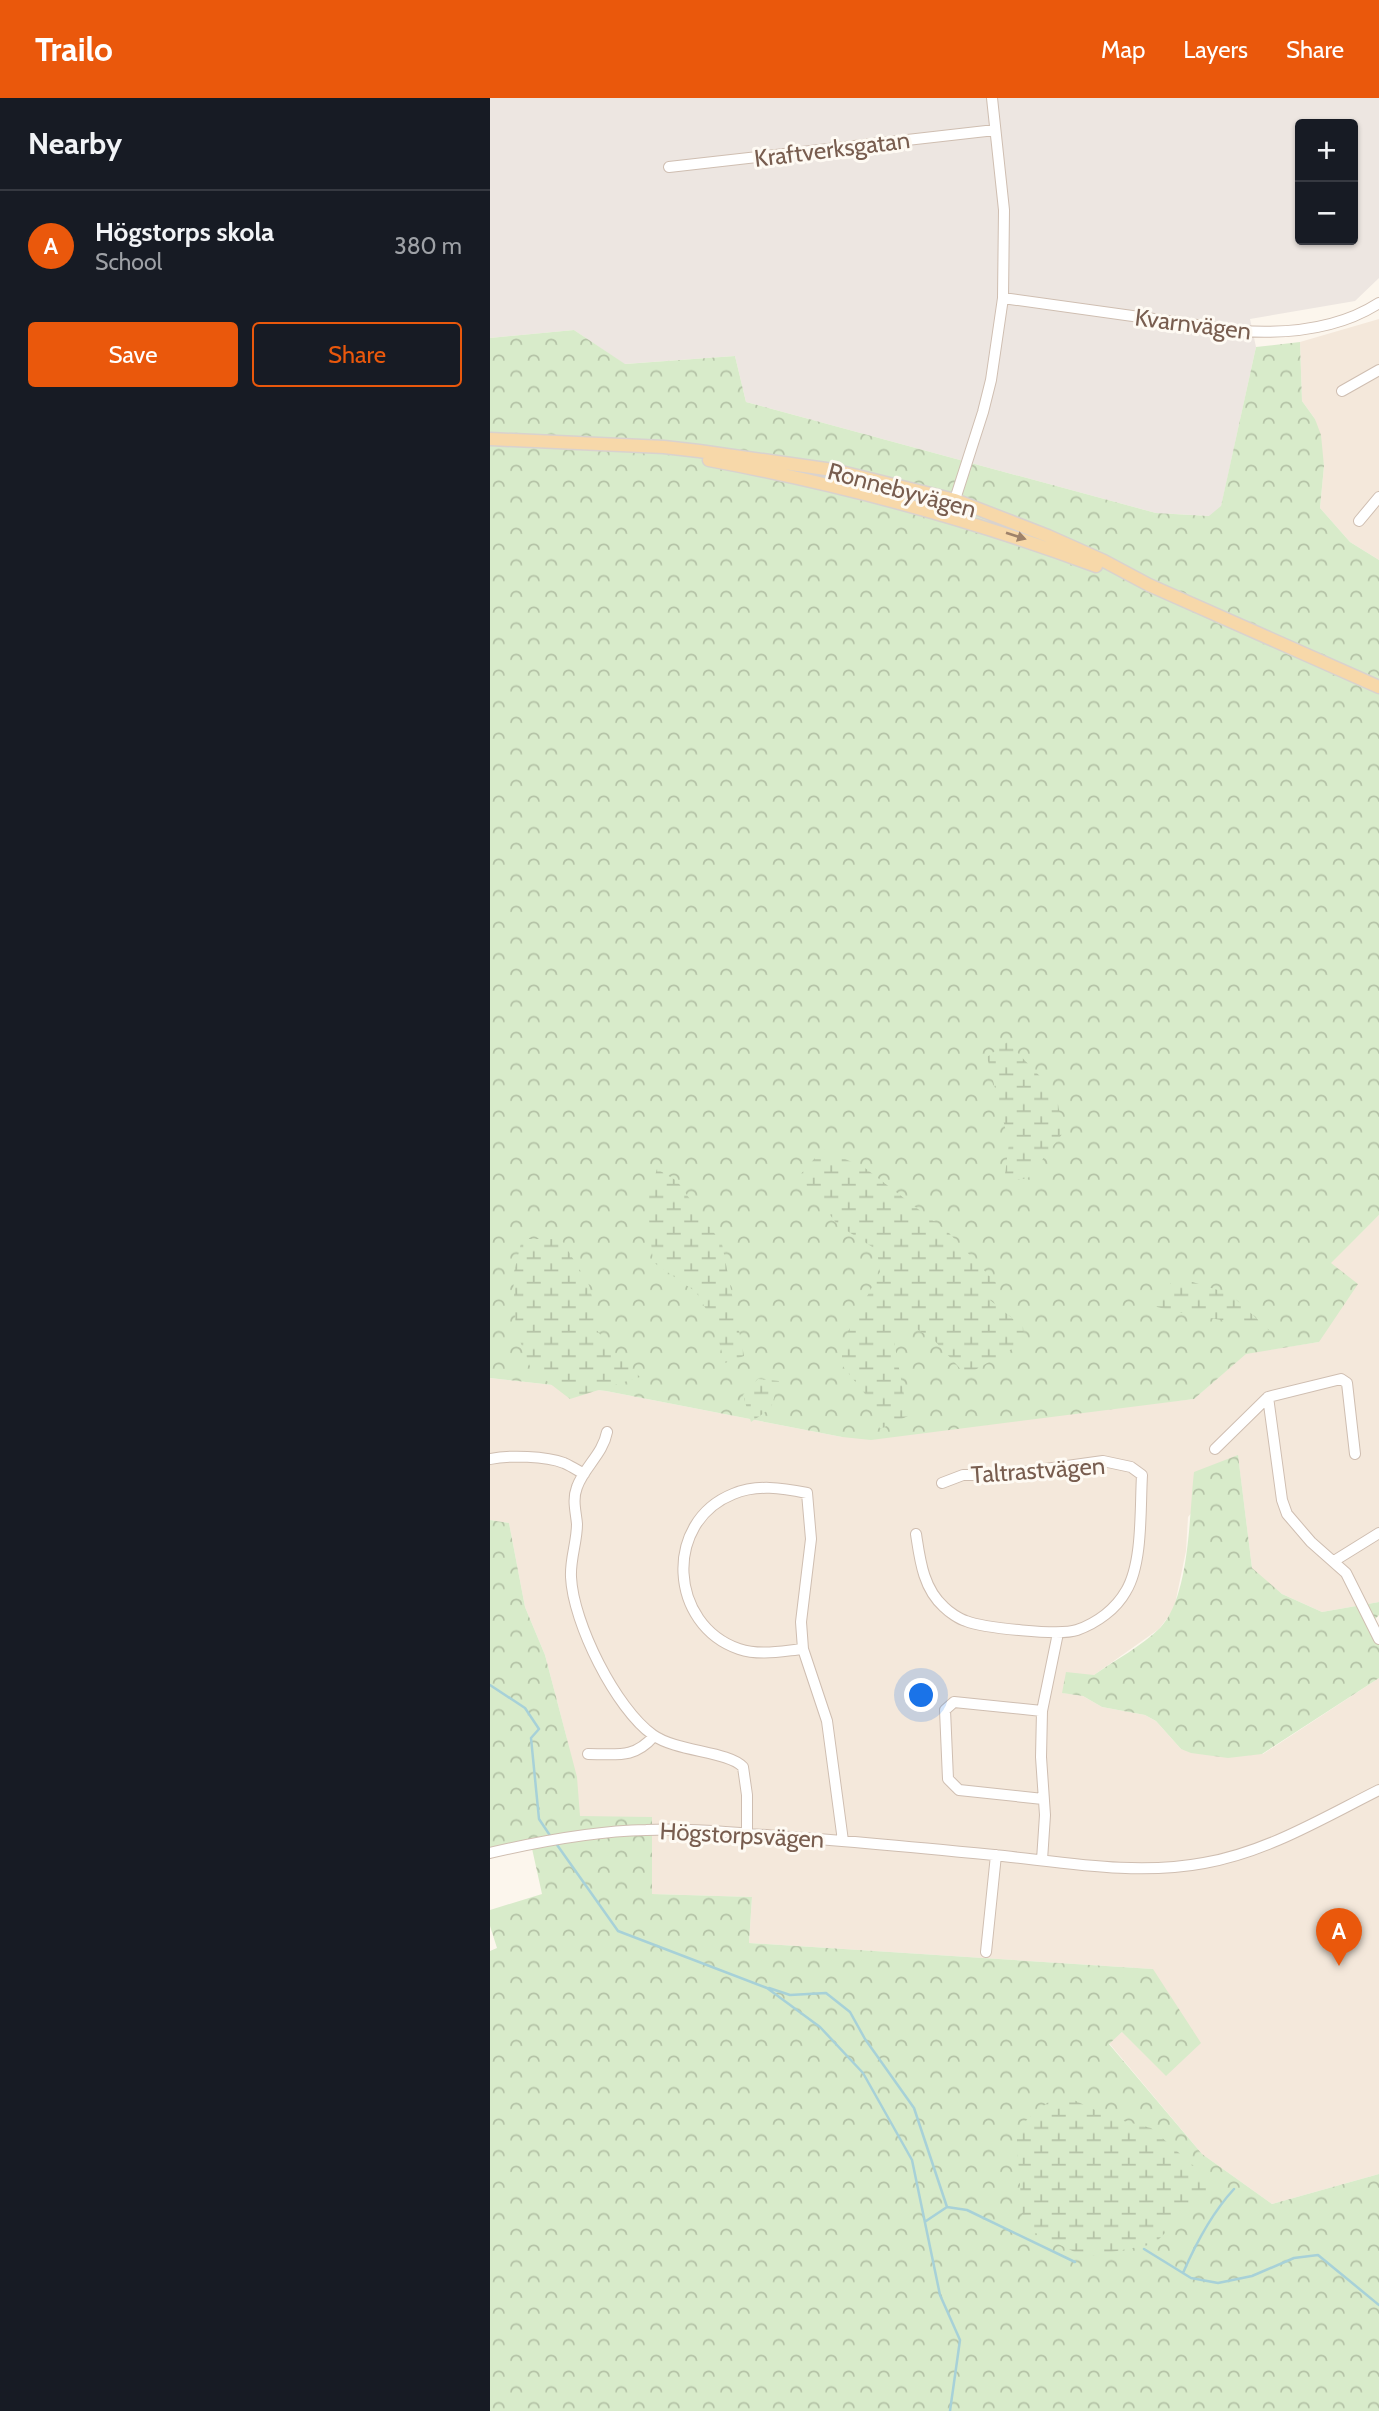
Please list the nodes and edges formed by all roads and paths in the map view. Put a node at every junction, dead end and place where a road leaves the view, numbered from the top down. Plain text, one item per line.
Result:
1 (992, 98) edge
2 (995, 130) junction
3 (669, 167) dead end
4 (1003, 298) junction
5 (1379, 303) edge
6 (1379, 370) edge
7 (1342, 391) dead end
8 (490, 439) edge
9 (640, 447) junction
10 (1379, 496) edge
11 (955, 500) junction
12 (950, 515) junction
13 (1359, 522) dead end
14 (1149, 585) junction
15 (1379, 687) edge
16 (1268, 1397) junction
17 (607, 1432) dead end
18 (1215, 1450) dead end
19 (1355, 1454) dead end
20 (490, 1459) edge
21 (584, 1474) junction
22 (942, 1483) dead end
23 (1379, 1533) edge
24 (916, 1534) dead end
25 (1335, 1560) junction
26 (1058, 1633) junction
27 (1379, 1639) edge
28 (803, 1649) junction
29 (1042, 1712) junction
30 (654, 1736) junction
31 (588, 1754) dead end
32 (1379, 1790) edge
33 (1043, 1799) junction
34 (747, 1834) junction
35 (843, 1841) junction
36 (490, 1853) edge
37 (996, 1855) junction
38 (1042, 1860) junction
39 (986, 1952) dead end

1 - 2 street
2 - 3 street, Kraftverksgatan
2 - 4 street
4 - 5 street, Kvarnvägen
4 - 11 street
6 - 7 street
8 - 9 main road, Ronnebyvägen
9 - 11 main road, Ronnebyvägen
9 - 12 main road, Ronnebyvägen
10 - 13 street
11 - 12 street
11 - 14 main road, Ronnebyvägen
12 -> 14 main road, Ronnebyvägen
14 - 15 main road, Ronnebyvägen
16 - 18 street
16 - 19 street
16 - 25 street
17 - 21 street
20 - 21 street
21 - 30 street
22 - 26 street, Taltrastvägen
23 - 25 street
24 - 26 street
25 - 27 street
26 - 29 street
28 - 28 street
28 - 35 street
29 - 33 street
29 - 33 street
30 - 31 street
30 - 34 street
32 - 38 street, Högstorpsvägen
33 - 38 street
34 - 35 street, Högstorpsvägen
34 - 36 street, Högstorpsvägen
35 - 37 street, Högstorpsvägen
37 - 38 street, Högstorpsvägen
37 - 39 street

